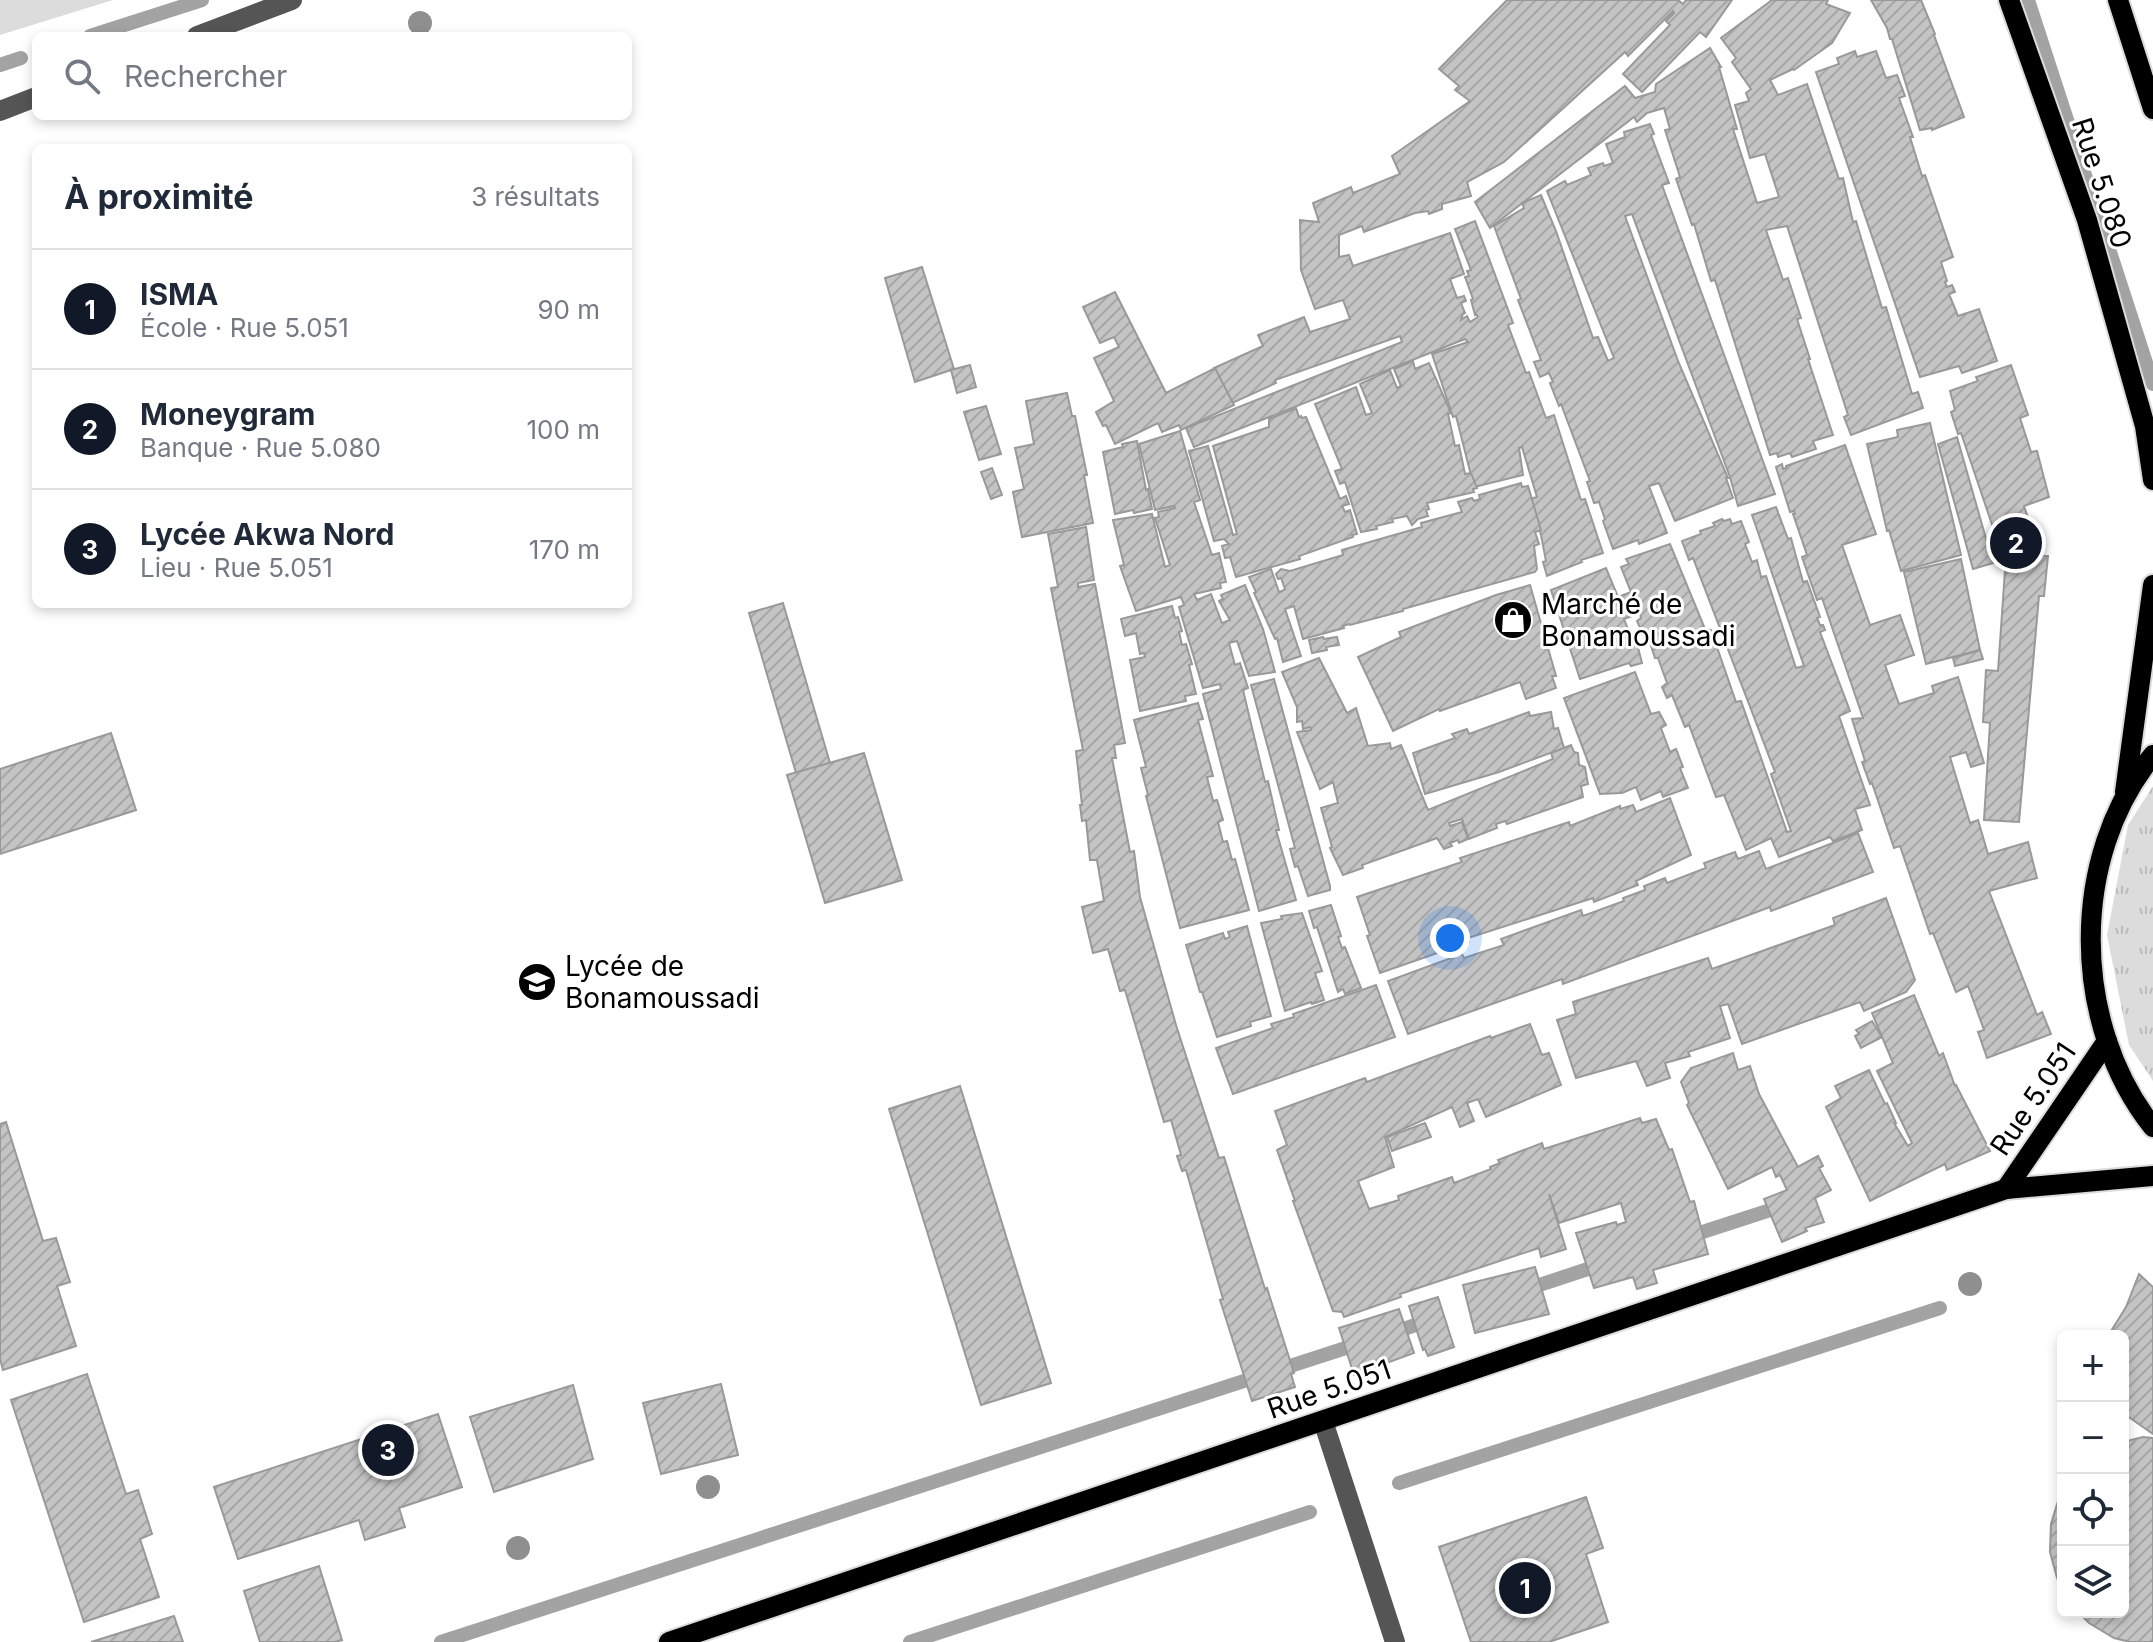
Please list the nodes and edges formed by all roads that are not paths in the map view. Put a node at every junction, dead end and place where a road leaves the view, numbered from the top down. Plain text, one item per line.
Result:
1 (292, 0) edge
2 (2009, 0) edge
3 (2118, 0) edge
4 (208, 32) edge
5 (32, 99) edge
6 (2153, 109) edge
7 (0, 111) edge
8 (2153, 480) edge
9 (2153, 585) edge
10 (2153, 755) edge
11 (2124, 801) junction
12 (2107, 1041) junction
13 (2153, 1127) edge
14 (2153, 1176) edge
15 (2006, 1189) junction
16 (1323, 1421) junction
17 (669, 1642) edge
18 (1395, 1642) edge

1 - 4 street
2 - 8 main road, Rue 5.080
3 - 6 main road
5 - 7 street
9 - 11 main road
10 - 11 main road
11 - 12 main road
12 - 13 main road
12 - 15 main road, Rue 5.051
14 - 15 main road, Rue 5.051
15 - 16 main road, Rue 5.051
16 - 17 main road, Rue 5.051
16 - 18 street

